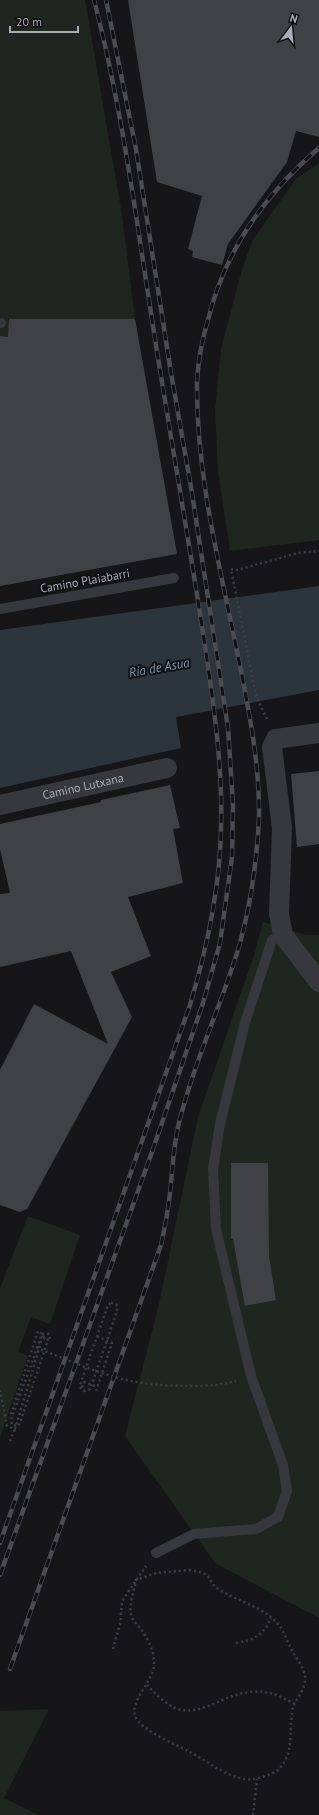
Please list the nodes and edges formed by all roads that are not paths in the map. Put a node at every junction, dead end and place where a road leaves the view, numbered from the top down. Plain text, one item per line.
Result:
1 (174, 578) dead end
2 (0, 609) edge
3 (319, 733) edge
4 (167, 768) dead end
5 (0, 805) edge
6 (283, 935) junction
7 (319, 982) edge
8 (156, 1553) road end

1 - 2 lane, Camino Plaiabarri
3 - 6 street
4 - 5 street, Camino Lutxana
6 - 7 street
6 - 8 lane

